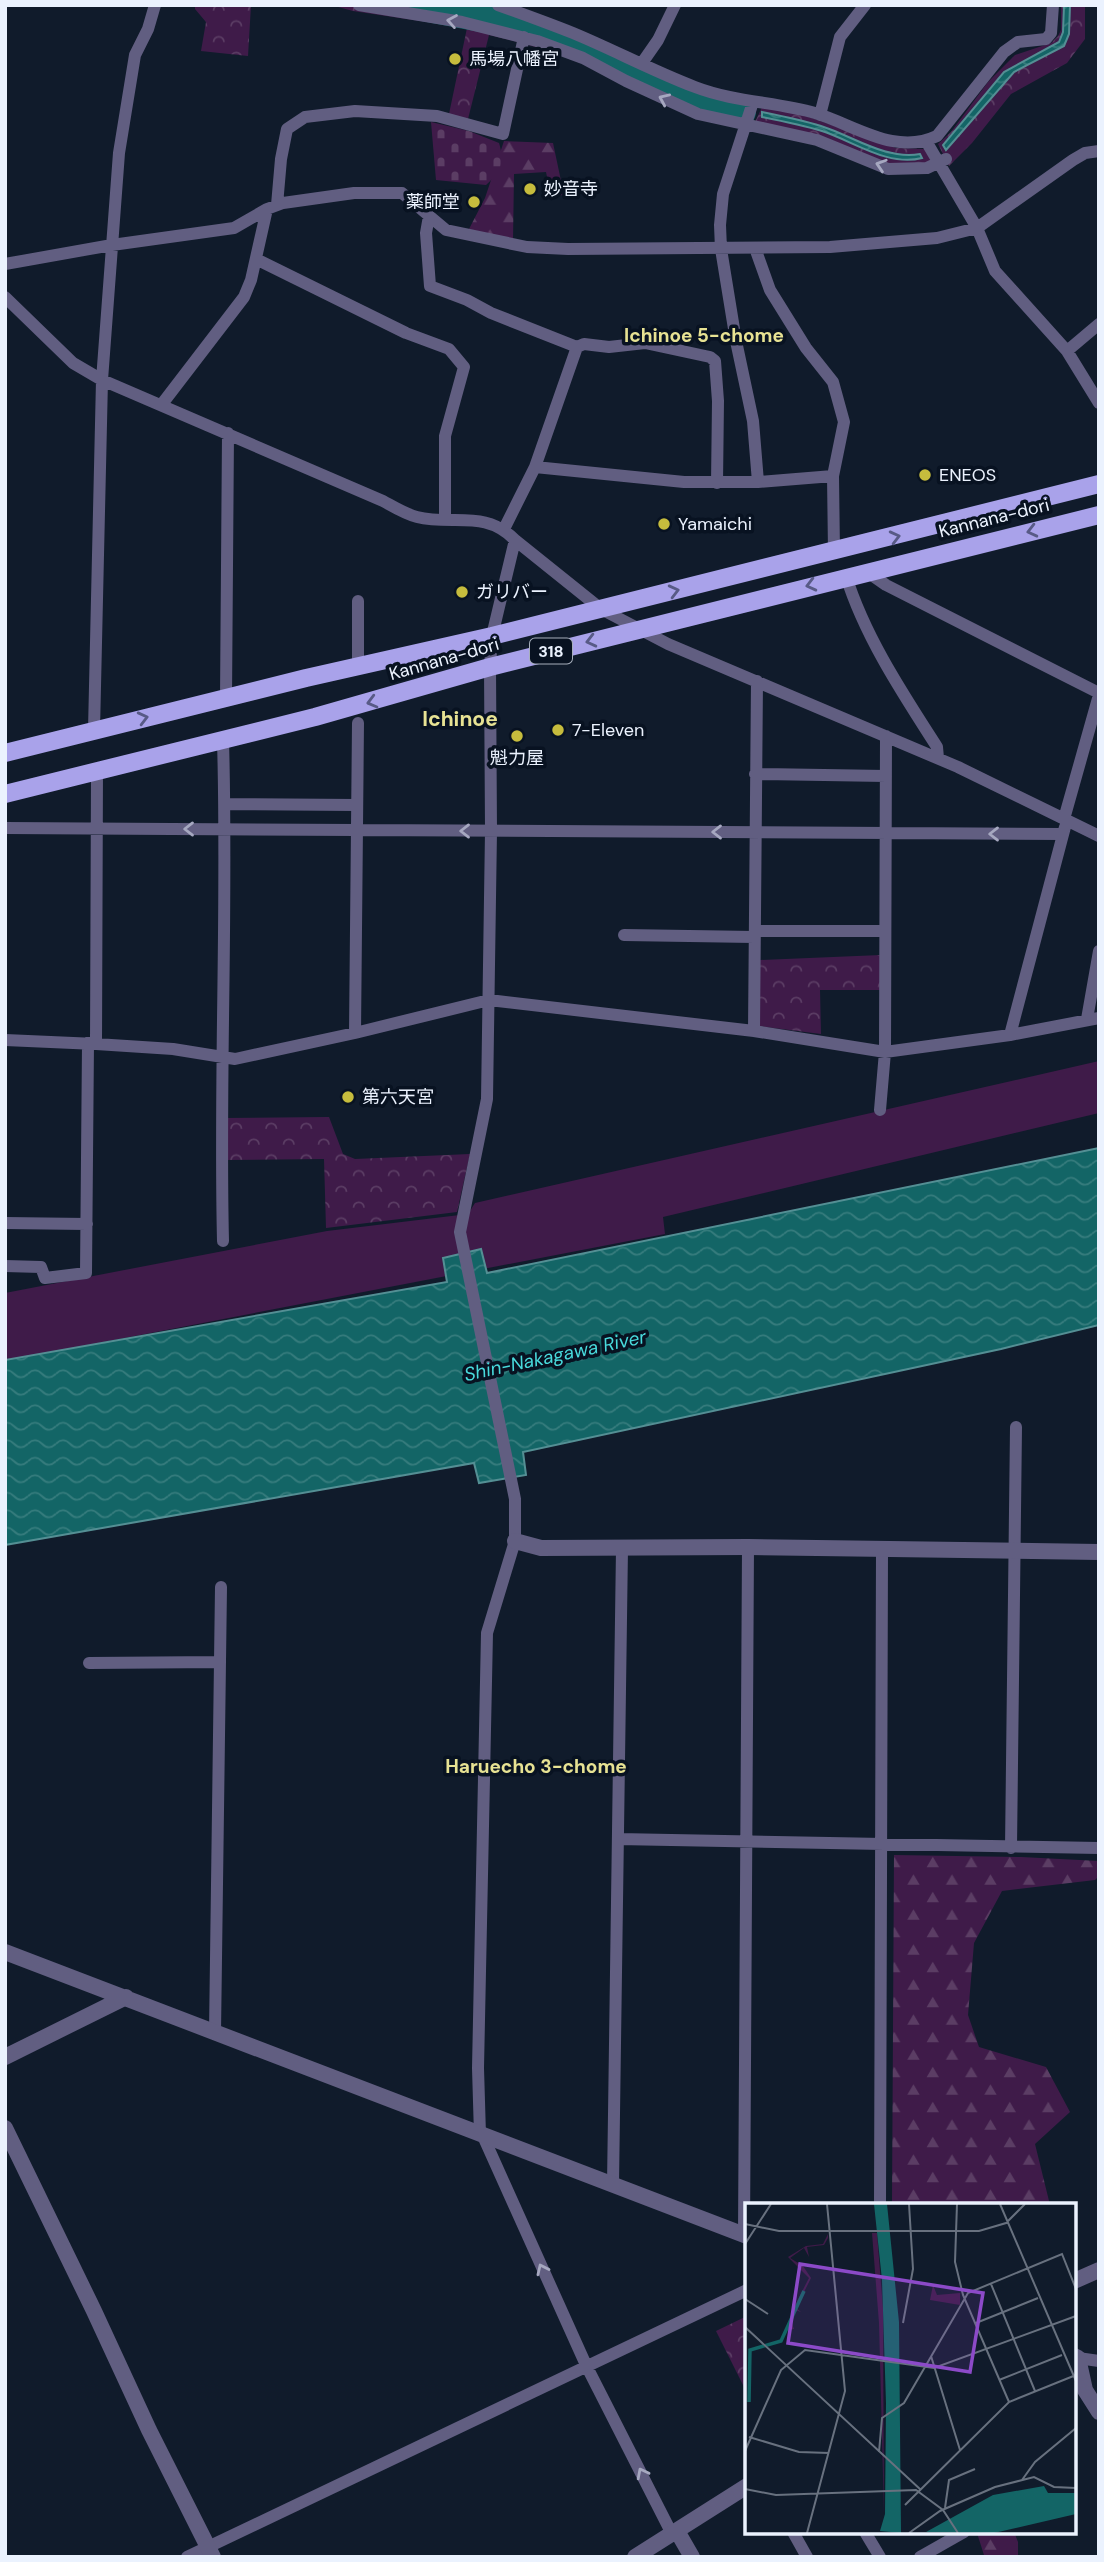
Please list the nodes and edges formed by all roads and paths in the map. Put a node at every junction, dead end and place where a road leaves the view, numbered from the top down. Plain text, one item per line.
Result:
1 (155, 5) edge
2 (359, 5) edge
3 (498, 5) edge
4 (675, 5) edge
5 (864, 5) edge
6 (1053, 5) edge
7 (524, 37) junction
8 (642, 64) junction
9 (752, 102) junction
10 (820, 115) junction
11 (744, 125) junction
12 (1099, 151) edge
13 (936, 154) junction
14 (272, 207) junction
15 (429, 216) junction
16 (977, 228) junction
17 (112, 245) junction
18 (755, 248) junction
19 (721, 249) junction
20 (256, 259) junction
21 (5, 264) edge
22 (5, 297) edge
23 (1099, 324) edge
24 (577, 346) junction
25 (1067, 351) junction
26 (102, 380) junction
27 (1099, 403) edge
28 (162, 404) junction
29 (228, 433) junction
30 (535, 467) junction
31 (833, 476) junction
32 (758, 482) junction
33 (717, 483) junction
34 (1099, 484) edge
35 (1099, 515) edge
36 (445, 519) junction
37 (505, 529) junction
38 (515, 540) junction
39 (834, 552) junction
40 (866, 571) junction
41 (846, 576) junction
42 (358, 601) dead end
43 (601, 609) junction
44 (638, 629) junction
45 (492, 636) junction
46 (358, 666) junction
47 (490, 667) junction
48 (757, 681) junction
49 (1099, 694) edge
50 (226, 698) junction
51 (358, 723) dead end
52 (94, 730) junction
53 (886, 736) junction
54 (223, 741) junction
55 (5, 753) edge
56 (938, 758) junction
57 (97, 771) junction
58 (755, 774) junction
59 (886, 776) junction
60 (5, 794) edge
61 (225, 804) junction
62 (356, 805) junction
63 (1066, 820) junction
64 (5, 828) edge
65 (98, 829) junction
66 (225, 829) junction
67 (356, 830) junction
68 (491, 831) junction
69 (755, 832) junction
70 (885, 833) junction
71 (1062, 834) junction
72 (1099, 836) edge
73 (885, 932) junction
74 (755, 934) junction
75 (624, 935) dead end
76 (1099, 951) edge
77 (489, 1000) junction
78 (1093, 1018) edge
79 (754, 1031) junction
80 (355, 1033) junction
81 (1010, 1035) junction
82 (5, 1041) edge
83 (92, 1043) junction
84 (885, 1052) junction
85 (224, 1058) junction
86 (880, 1110) dead end
87 (5, 1223) edge
88 (87, 1224) junction
89 (223, 1241) dead end
90 (5, 1266) edge
91 (1016, 1427) dead end
92 (515, 1541) junction
93 (748, 1547) junction
94 (622, 1548) junction
95 (882, 1550) junction
96 (1015, 1551) junction
97 (1099, 1552) edge
98 (221, 1587) dead end
99 (220, 1662) junction
100 (89, 1663) dead end
101 (618, 1839) junction
102 (746, 1842) junction
103 (881, 1845) junction
104 (1011, 1848) junction
105 (1099, 1848) edge
106 (5, 1952) edge
107 (126, 1997) junction
108 (215, 2032) junction
109 (5, 2057) edge
110 (5, 2128) edge
111 (482, 2136) junction
112 (613, 2185) junction
113 (746, 2203) edge
114 (880, 2203) edge
115 (745, 2235) edge
116 (1099, 2270) edge
117 (1076, 2280) edge
118 (745, 2291) edge
119 (1076, 2357) edge
120 (1099, 2361) edge
121 (586, 2365) junction
122 (1099, 2412) edge
123 (745, 2487) edge
124 (675, 2533) junction
125 (794, 2534) edge
126 (867, 2534) edge
127 (960, 2534) edge
128 (210, 2552) edge
129 (187, 2557) edge
130 (635, 2557) edge
131 (692, 2557) edge
132 (807, 2557) edge
133 (880, 2557) edge
134 (920, 2557) edge

1 - 17 street
7 -> 2 street
3 - 8 street
4 - 8 street
5 - 10 street
6 - 13 street
11 -> 7 street
7 - 14 street
8 - 9 street
9 - 10 street
9 - 11 street
10 - 13 street
13 -> 11 street
11 - 19 street
12 - 16 street
13 - 16 street
14 - 15 street
14 - 17 street
14 - 20 street
15 - 19 street
15 - 24 street
16 - 18 street
16 - 25 street
17 - 21 street
17 - 26 street
18 - 19 street
18 - 31 street
19 - 32 street
20 - 28 street
20 - 36 street
22 - 26 street
23 - 25 street
24 - 30 street
24 - 33 street
25 - 27 street
26 - 28 street
26 - 52 street
28 - 29 street
29 - 36 street
29 - 50 street
30 - 33 street
30 - 37 street
31 - 32 street
31 - 39 street
32 - 33 street
39 -> 34 main road, Kannana-dori / 318
35 -> 40 main road, Kannana-dori / 318
36 - 37 street
37 - 38 street
38 - 43 street
38 - 45 street
43 -> 39 main road, Kannana-dori / 318
40 - 41 main road, Kannana-dori / 318
40 - 49 street
41 -> 44 main road, Kannana-dori / 318
41 - 56 street
42 - 46 street
43 - 44 street
43 - 45 main road, Kannana-dori / 318
44 -> 47 main road, Kannana-dori / 318
44 - 48 street
45 - 46 main road, Kannana-dori / 318
45 - 47 street
46 - 50 main road, Kannana-dori / 318
47 -> 54 main road, Kannana-dori / 318
47 - 68 street
48 - 53 street
48 - 58 street
49 - 63 street
52 -> 50 main road, Kannana-dori / 318
51 - 62 street
52 - 55 main road, Kannana-dori / 318
53 - 56 street
53 - 59 street
54 - 57 main road, Kannana-dori / 318
54 - 61 street
56 - 63 street
57 - 60 main road, Kannana-dori / 318
57 - 65 street
58 - 59 street
58 - 69 street
59 - 70 street
61 - 62 street
61 - 66 street
62 - 67 street
63 - 71 street
63 - 72 street
64 - 65 street
66 -> 65 street
65 - 83 street
66 - 67 street
66 - 85 street
68 -> 67 street
67 - 80 street
69 -> 68 street
68 - 77 street
69 - 70 street
69 - 74 street
71 -> 70 street
70 - 73 street
71 - 81 street
73 - 74 street
73 - 84 street
74 - 75 street
74 - 79 street
76 - 78 street
77 - 79 street
77 - 80 street
77 - 92 street
78 - 81 street
79 - 84 street
80 - 85 street
81 - 84 street
82 - 83 street
83 - 85 street
83 - 88 street
84 - 86 street
85 - 89 street
87 - 88 street
88 - 90 street
91 - 96 street
92 - 94 street
92 - 111 street
93 - 94 street
93 - 95 street
93 - 102 street
94 - 101 street
95 - 96 street
95 - 103 street
96 - 97 street
96 - 104 street
98 - 99 street
99 - 100 street
99 - 108 street
101 - 102 street
101 - 112 street
102 - 103 street
102 - 113 street
103 - 104 street
103 - 114 street
104 - 105 street
106 - 107 street
107 - 108 street
107 - 109 street
108 - 111 street
110 - 128 street
111 - 112 street
121 -> 111 street
112 - 115 street
116 - 117 street
118 - 121 street
119 - 120 street
119 - 122 street
124 -> 121 street
121 - 128 street
123 - 124 street
124 - 130 street
124 - 131 street
125 - 132 street
126 - 133 street
127 - 134 street
128 - 129 street

